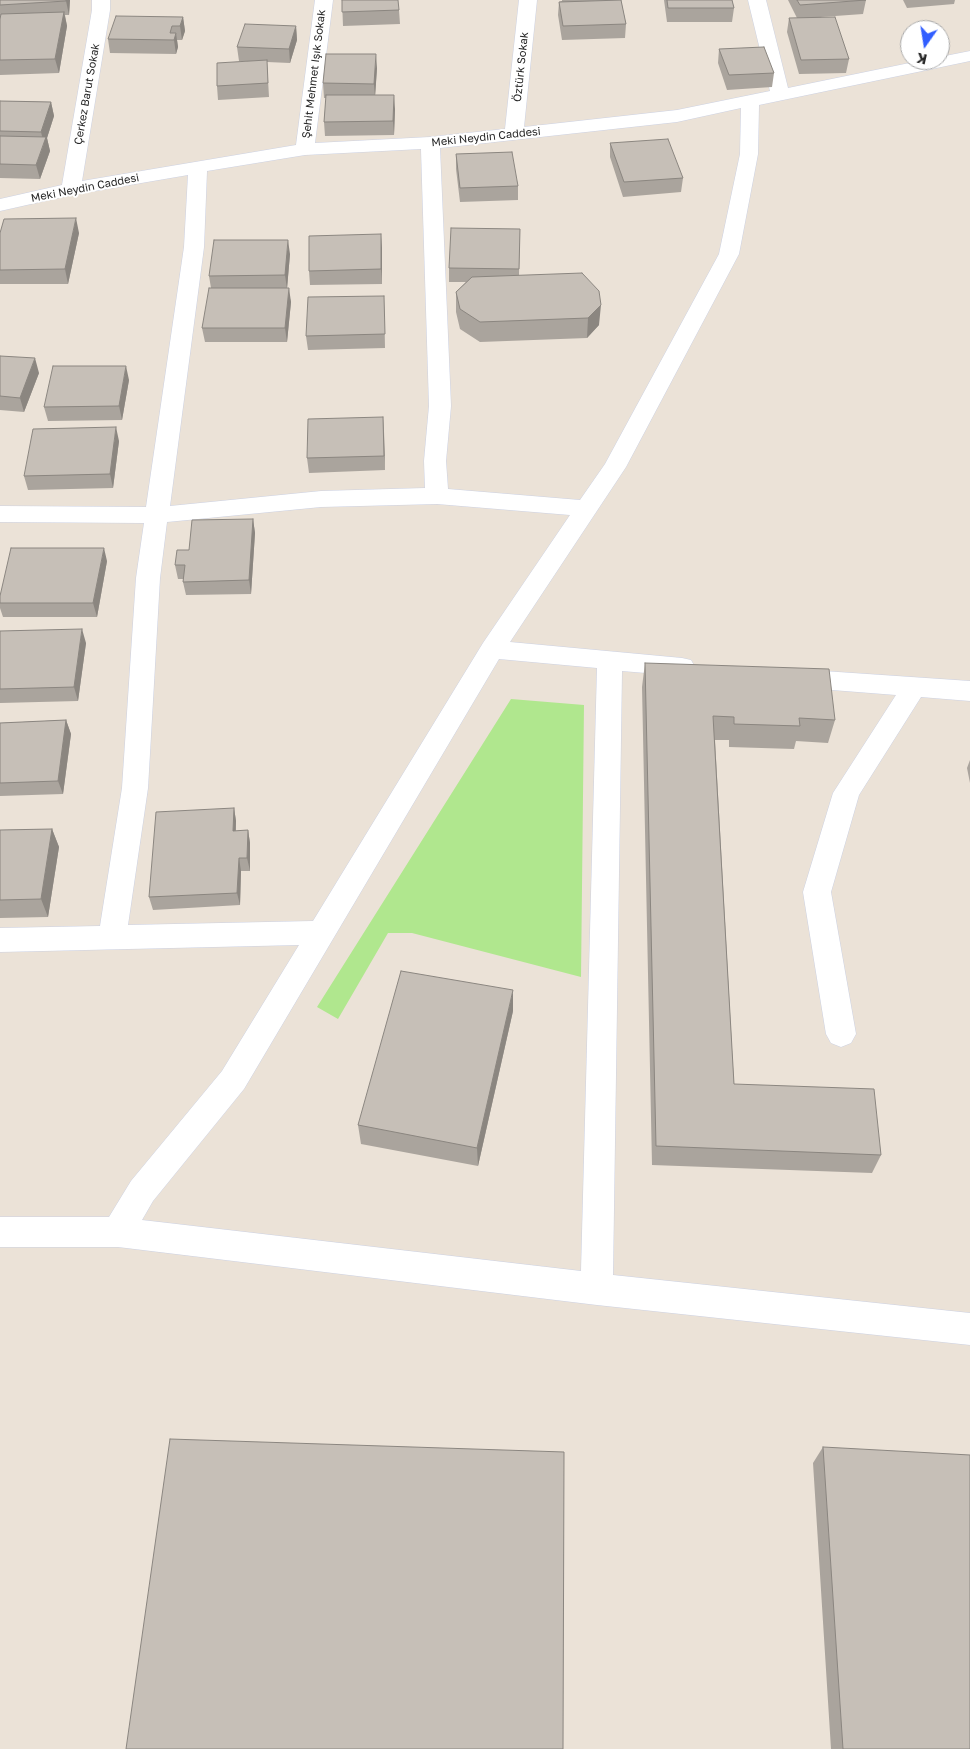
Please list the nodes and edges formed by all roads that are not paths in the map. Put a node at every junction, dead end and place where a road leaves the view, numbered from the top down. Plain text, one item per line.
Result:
1 (101, 0) edge
2 (324, 0) edge
3 (528, 0) edge
4 (757, 0) edge
5 (970, 56) edge
6 (780, 94) junction
7 (750, 100) junction
8 (514, 134) junction
9 (430, 143) junction
10 (305, 149) junction
11 (198, 167) junction
12 (71, 189) junction
13 (0, 205) edge
14 (437, 496) junction
15 (587, 509) junction
16 (0, 514) edge
17 (157, 515) junction
18 (492, 649) junction
19 (610, 661) junction
20 (708, 670) edge
21 (776, 676) edge
22 (914, 686) junction
23 (970, 691) edge
24 (322, 933) junction
25 (112, 937) junction
26 (0, 940) edge
27 (840, 1034) dead end
28 (0, 1232) edge
29 (118, 1232) junction
30 (597, 1289) junction
31 (970, 1329) edge

1 - 12 street, Çerkez Barut Sokak
2 - 10 street, Şehit Mehmet Işık Sokak
3 - 8 street, Öztürk Sokak
4 - 6 street
5 - 6 street, Meki Neydin Caddesi
6 - 7 street, Meki Neydin Caddesi
7 - 8 street, Meki Neydin Caddesi
7 - 15 street
8 - 9 street, Meki Neydin Caddesi
9 - 10 street, Meki Neydin Caddesi
9 - 14 street
10 - 11 street, Meki Neydin Caddesi
11 - 12 street, Meki Neydin Caddesi
11 - 17 street
12 - 13 street, Meki Neydin Caddesi
14 - 15 street
14 - 17 street
15 - 18 street
16 - 17 street
17 - 25 street
18 - 19 street
18 - 24 street
19 - 20 street
19 - 30 street
21 - 22 street
22 - 23 street
22 - 27 street
24 - 25 street
24 - 29 street
25 - 26 street
28 - 29 street
29 - 30 street
30 - 31 street

